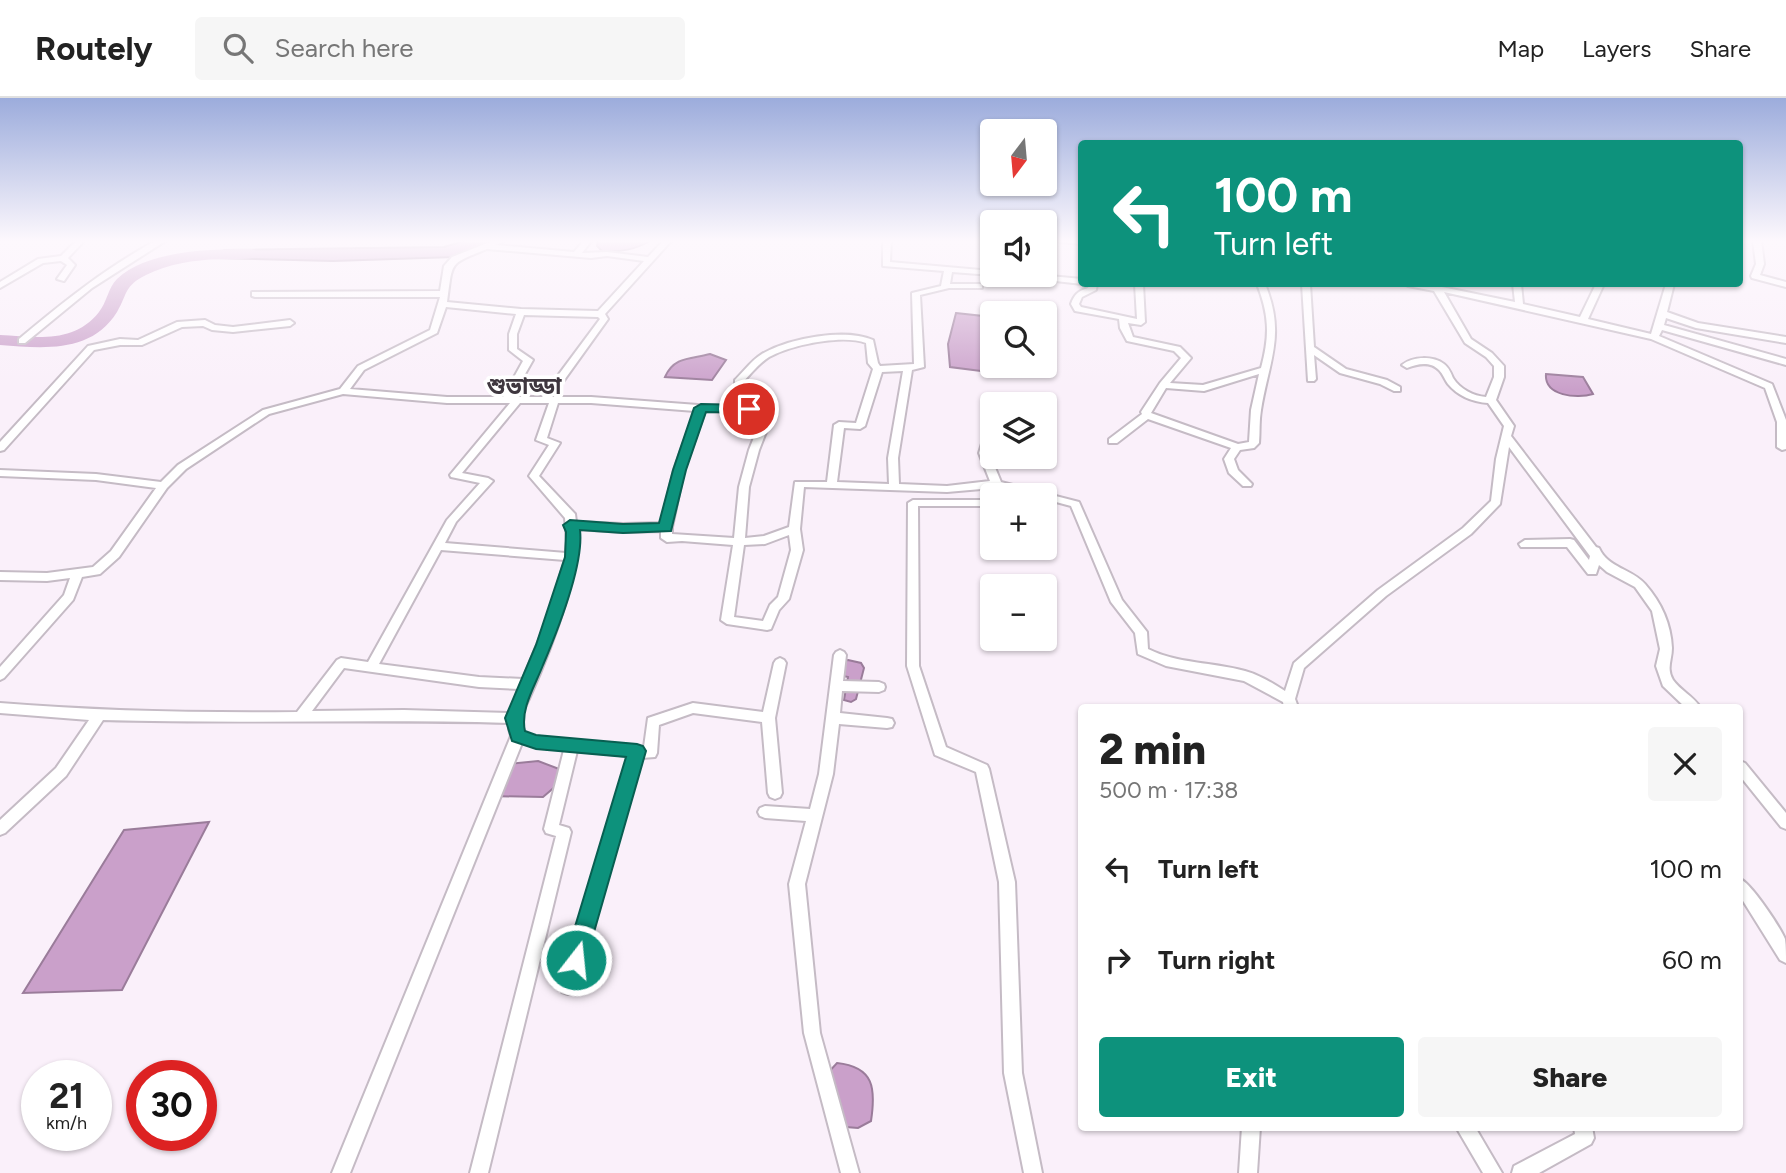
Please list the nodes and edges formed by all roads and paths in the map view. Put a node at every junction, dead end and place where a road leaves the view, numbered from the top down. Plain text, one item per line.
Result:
1 (80, 290) edge
2 (444, 290) edge
3 (623, 290) edge
4 (935, 290) edge
5 (1091, 290) edge
6 (1139, 290) edge
7 (1264, 290) edge
8 (1306, 290) edge
9 (1438, 290) edge
10 (1448, 290) edge
11 (1482, 290) edge
12 (1517, 290) edge
13 (1597, 290) edge
14 (1668, 290) edge
15 (255, 294) dead end
16 (1481, 297) junction
17 (443, 299) junction
18 (1518, 305) junction
19 (520, 312) junction
20 (1661, 313) junction
21 (600, 314) junction
22 (1124, 320) junction
23 (1583, 320) junction
24 (290, 323) dead end
25 (1661, 327) junction
26 (1654, 337) junction
27 (1786, 340) edge
28 (22, 341) dead end
29 (1310, 349) junction
30 (1786, 362) edge
31 (1407, 365) dead end
32 (908, 368) junction
33 (878, 369) junction
34 (1266, 369) junction
35 (1311, 379) dead end
36 (738, 382) dead end
37 (1163, 385) junction
38 (1397, 389) dead end
39 (343, 391) junction
40 (511, 400) junction
41 (1491, 400) junction
42 (549, 401) junction
43 (701, 408) junction
44 (1147, 415) junction
45 (1506, 436) junction
46 (1113, 441) dead end
47 (1237, 447) junction
48 (1782, 447) dead end
49 (0, 448) edge
50 (0, 472) edge
51 (832, 484) junction
52 (1247, 484) dead end
53 (894, 485) junction
54 (163, 486) junction
55 (980, 490) edge
56 (1057, 500) edge
57 (980, 503) edge
58 (570, 525) junction
59 (666, 527) junction
60 (794, 529) junction
61 (739, 542) junction
62 (1525, 544) dead end
63 (436, 546) junction
64 (1594, 549) junction
65 (572, 557) junction
66 (78, 573) junction
67 (0, 576) edge
68 (840, 655) dead end
69 (780, 663) dead end
70 (371, 667) junction
71 (0, 676) edge
72 (527, 684) junction
73 (838, 687) junction
74 (879, 687) dead end
75 (1290, 703) edge
76 (1690, 704) edge
77 (0, 708) edge
78 (99, 716) junction
79 (301, 716) junction
80 (513, 718) junction
81 (768, 718) junction
82 (834, 719) junction
83 (887, 723) dead end
84 (518, 736) junction
85 (572, 745) junction
86 (637, 751) junction
87 (1743, 771) edge
88 (775, 793) dead end
89 (765, 812) dead end
90 (815, 816) junction
91 (1786, 822) edge
92 (0, 829) edge
93 (1743, 889) edge
94 (1786, 956) edge
95 (568, 986) dead end
96 (1251, 1131) edge
97 (1467, 1131) edge
98 (1584, 1131) edge
99 (341, 1173) edge
100 (479, 1173) edge
101 (850, 1173) edge
102 (1033, 1173) edge
103 (1248, 1173) edge
104 (1493, 1173) edge
105 (1521, 1173) edge

1 - 28 street
2 - 17 street
3 - 21 street
4 - 32 street
5 - 22 street
6 - 22 street
7 - 34 street
8 - 29 street
9 - 41 street
10 - 16 street
11 - 16 street
12 - 18 street
13 - 23 street
14 - 20 street
15 - 17 street
16 - 18 street
17 - 19 street
17 - 39 street
18 - 23 street
19 - 21 street
19 - 40 street
20 - 25 street
20 - 27 street
21 - 42 street
22 - 37 street
23 - 26 street
24 - 49 street
25 - 26 street
25 - 30 street
26 - 48 street
29 - 35 street
29 - 38 street
31 - 41 street
32 - 33 street
32 - 53 street
33 - 36 street
33 - 51 street
34 - 37 street
34 - 47 street
37 - 44 street
39 - 40 street
39 - 54 street
40 - 42 street
40 - 63 street
41 - 45 street
42 - 43 street
42 - 58 street
43 - 59 street
43 - 61 street
44 - 46 street
44 - 47 street
45 - 64 street
45 - 75 street
47 - 52 street
50 - 54 street
51 - 53 street
51 - 60 street
53 - 55 street
54 - 66 street
56 - 75 street
57 - 102 street
58 - 59 street
58 - 65 street
59 - 61 street
60 - 61 street
60 - 61 street
62 - 64 street
63 - 65 street
63 - 70 street
64 - 76 street
65 - 72 street
66 - 67 street
66 - 71 street
68 - 73 street
69 - 81 street
70 - 72 street
70 - 79 street
72 - 80 street
73 - 74 street
73 - 82 street
77 - 78 street
78 - 79 street
78 - 92 street
79 - 80 street
80 - 84 street
81 - 86 street
81 - 88 street
82 - 83 street
82 - 90 street
84 - 85 street
84 - 99 street
85 - 86 street
85 - 100 street
86 - 95 street
87 - 91 street
89 - 90 street
90 - 101 street
93 - 94 street
96 - 103 street
97 - 104 street
98 - 105 street

